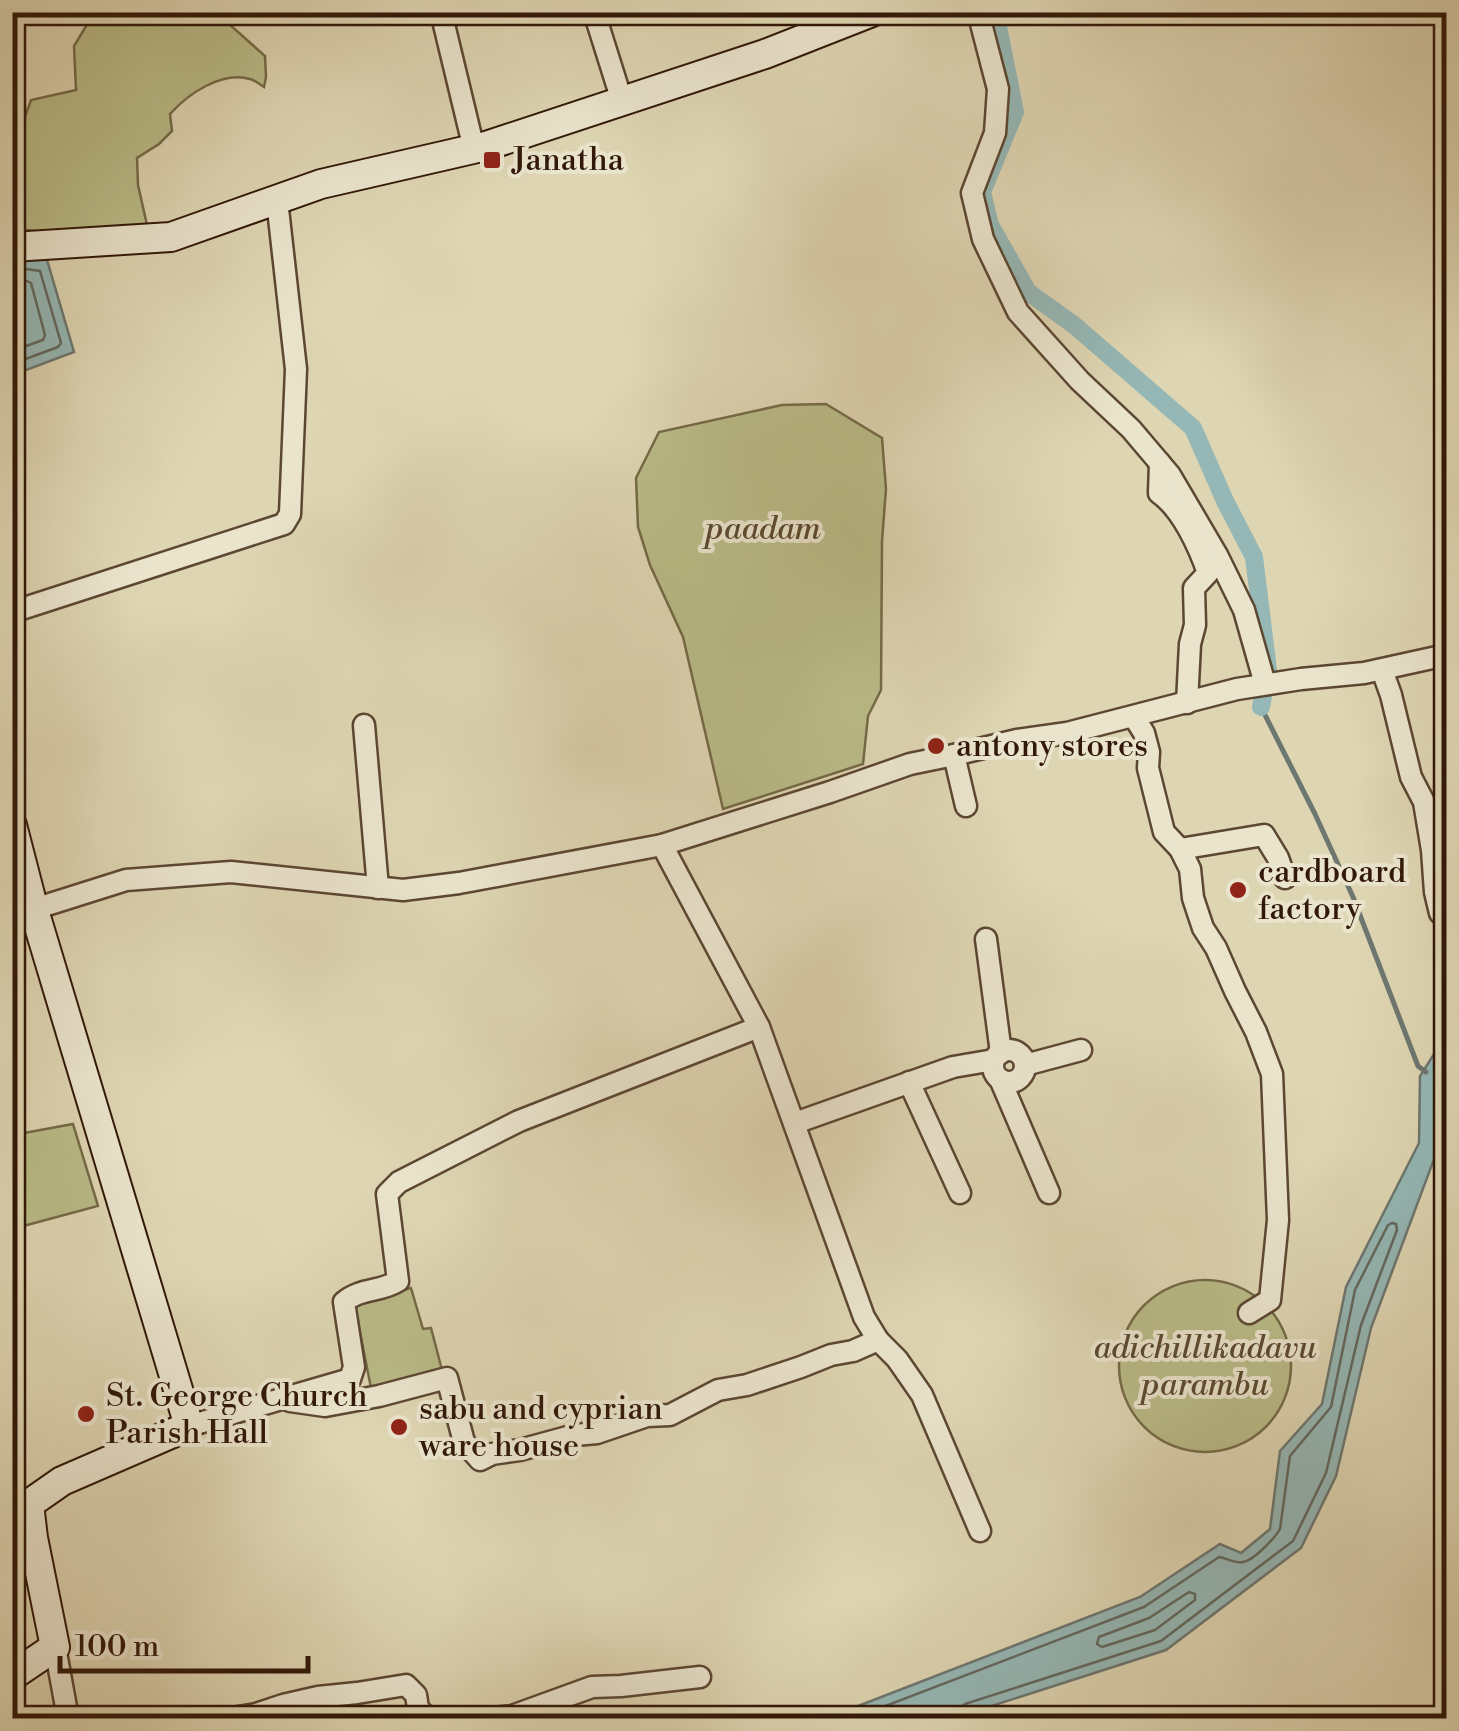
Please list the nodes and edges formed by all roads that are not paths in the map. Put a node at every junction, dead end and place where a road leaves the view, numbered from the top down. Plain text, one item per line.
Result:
1 (441, 12) edge
2 (594, 12) edge
3 (872, 12) edge
4 (978, 12) edge
5 (622, 101) junction
6 (474, 148) junction
7 (277, 200) junction
8 (12, 247) edge
9 (1160, 463) junction
10 (12, 612) edge
11 (1446, 655) edge
12 (1382, 670) junction
13 (1265, 684) junction
14 (1187, 703) junction
15 (1134, 717) junction
16 (364, 724) dead end
17 (954, 755) junction
18 (966, 806) dead end
19 (12, 825) edge
20 (662, 845) junction
21 (1180, 849) junction
22 (1285, 878) dead end
23 (378, 888) junction
24 (23, 913) edge
25 (1440, 913) dead end
26 (986, 939) dead end
27 (759, 1028) junction
28 (1081, 1050) dead end
29 (999, 1064) junction
30 (909, 1082) junction
31 (795, 1123) junction
32 (960, 1193) dead end
33 (1050, 1193) dead end
34 (1249, 1313) dead end
35 (878, 1340) junction
36 (283, 1400) junction
37 (189, 1426) junction
38 (21, 1496) edge
39 (980, 1530) dead end
40 (55, 1647) junction
41 (12, 1676) edge
42 (700, 1677) dead end
43 (68, 1718) edge
44 (232, 1718) edge
45 (427, 1718) edge
46 (493, 1718) edge

1 - 6 street
2 - 5 street
3 - 5 main road
4 - 9 street
5 - 6 main road
6 - 7 main road
7 - 8 main road
7 - 10 street
9 - 13 street
9 - 14 street
11 - 12 street
12 - 13 street
12 - 25 street
13 - 14 street
14 - 15 street
15 - 17 street
15 - 21 street
16 - 23 street
17 - 18 street
17 - 20 street
19 - 24 main road
20 - 23 street
20 - 27 street
21 - 22 street
21 - 34 street
23 - 24 street
24 - 37 main road
26 - 29 street
27 - 31 street
27 - 36 street
28 - 29 street
29 - 30 street
29 - 33 street
30 - 31 street
30 - 32 street
31 - 35 street
35 - 36 street
35 - 39 street
36 - 37 street
37 - 38 main road
38 - 40 main road
40 - 41 main road
40 - 43 street
42 - 46 street
44 - 45 street

